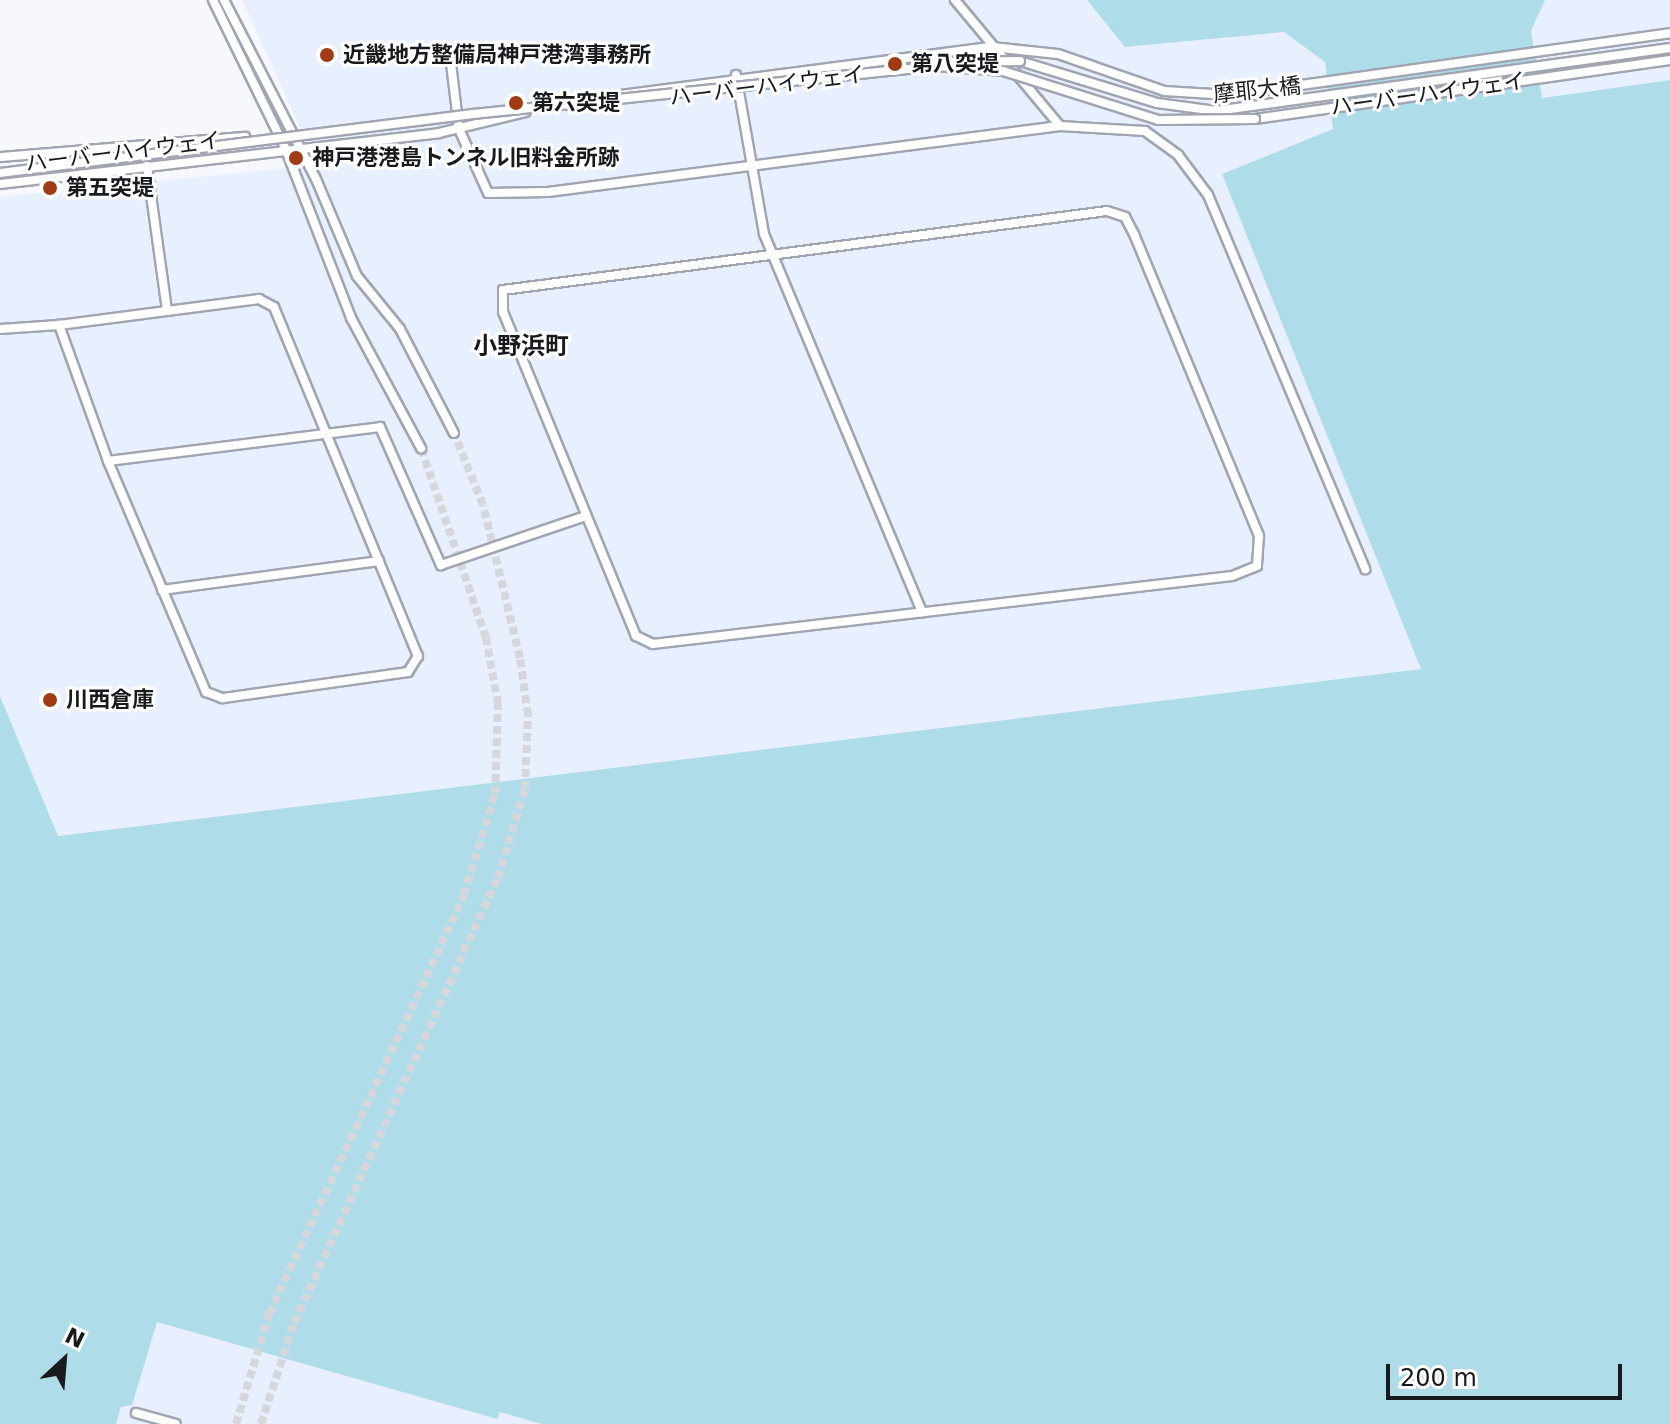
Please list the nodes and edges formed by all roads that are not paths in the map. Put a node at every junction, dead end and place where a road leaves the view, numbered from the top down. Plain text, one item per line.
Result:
1 (213, 0) edge
2 (224, 0) edge
3 (955, 0) edge
4 (1670, 33) edge
5 (992, 47) junction
6 (1667, 48) edge
7 (450, 55) dead end
8 (1670, 60) edge
9 (736, 75) junction
10 (1060, 126) junction
11 (459, 129) junction
12 (245, 137) junction
13 (301, 148) junction
14 (286, 150) junction
15 (0, 157) edge
16 (147, 166) junction
17 (749, 167) junction
18 (0, 171) edge
19 (0, 184) edge
20 (773, 254) junction
21 (167, 311) junction
22 (59, 325) junction
23 (0, 329) edge
24 (454, 433) tunnel mouth
25 (327, 434) junction
26 (421, 448) tunnel mouth
27 (108, 461) junction
28 (586, 516) junction
29 (379, 561) junction
30 (1365, 569) dead end
31 (162, 590) junction
32 (922, 612) junction
33 (136, 1413) dead end
34 (176, 1424) edge

1 - 14 street
2 - 13 street
3 - 5 street
4 - 5 street, 摩耶大橋
5 - 9 street, 摩耶大橋
5 - 10 street
6 - 12 street, ハーバーハイウェイ, bridge
7 - 11 street
8 - 18 street, ハーバーハイウェイ, bridge
9 - 11 street, 摩耶大橋
9 - 17 street
10 - 17 street
10 - 30 street
11 - 13 street, 摩耶大橋
11 - 17 street
12 - 15 street
12 - 18 street, ハーバーハイウェイ, bridge
13 - 14 street, 摩耶大橋
13 - 24 street
14 - 16 street, 摩耶大橋
14 - 26 street
16 - 19 street, 摩耶大橋
16 - 21 street
17 - 20 street
20 - 28 street
20 - 32 street
20 - 32 street
21 - 22 street
21 - 25 street
22 - 23 street
22 - 27 street
25 - 27 street
25 - 28 street
25 - 29 street
27 - 31 street
28 - 32 street
29 - 31 street
29 - 31 street
33 - 34 street

